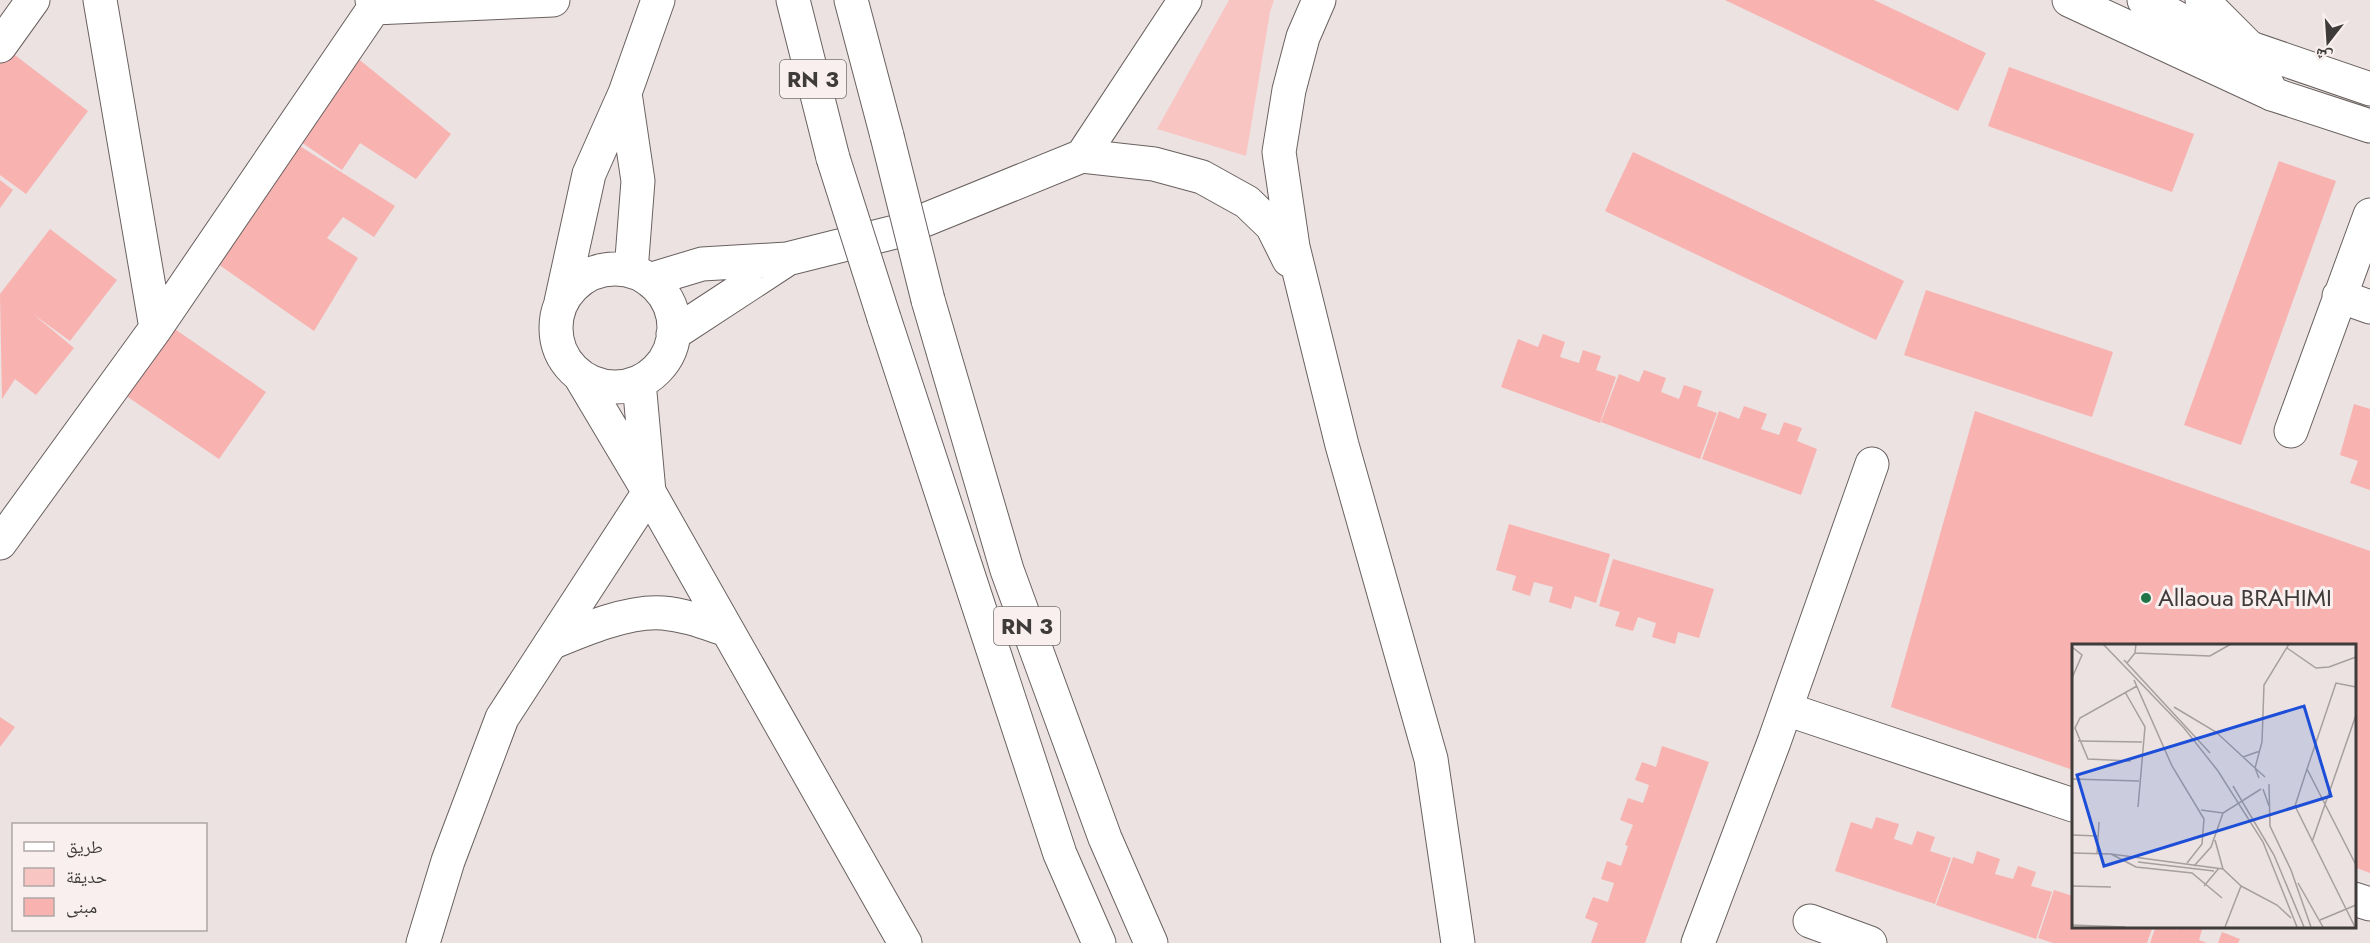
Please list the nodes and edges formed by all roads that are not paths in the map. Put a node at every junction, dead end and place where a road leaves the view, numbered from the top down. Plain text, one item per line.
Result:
1 (33, 0) edge
2 (100, 0) edge
3 (553, 0) edge
4 (658, 0) edge
5 (793, 0) edge
6 (851, 0) edge
7 (1185, 0) edge
8 (1319, 0) edge
9 (2069, 0) edge
10 (2144, 0) edge
11 (2202, 0) edge
12 (373, 4) edge
13 (0, 46) edge
14 (2250, 48) junction
15 (2370, 89) edge
16 (625, 93) junction
17 (2272, 94) junction
18 (2370, 126) edge
19 (1082, 156) junction
20 (2370, 215) edge
21 (787, 259) junction
22 (640, 275) junction
23 (2339, 296) junction
24 (561, 302) junction
25 (2370, 307) edge
26 (1312, 323) junction
27 (156, 328) junction
28 (674, 334) junction
29 (580, 376) junction
30 (639, 382) junction
31 (2291, 431) dead end
32 (1872, 464) dead end
33 (649, 492) junction
34 (0, 543) edge
35 (727, 630) junction
36 (551, 644) junction
37 (1786, 709) junction
38 (2072, 805) edge
39 (2355, 899) edge
40 (2370, 904) edge
41 (1810, 921) dead end
42 (423, 943) edge
43 (905, 943) edge
44 (1099, 943) edge
45 (1151, 943) edge
46 (1458, 943) edge
47 (1698, 943) edge
48 (1870, 943) edge

1 - 13 main road
2 - 27 main road
3 - 12 main road
4 - 16 main road
5 - 44 main road, RN 3, bridge
6 - 45 main road, RN 3, bridge
7 - 19 main road
8 - 26 main road
9 - 17 main road
10 - 14 main road
11 - 14 main road
12 - 27 main road
14 - 15 main road
14 - 17 main road
16 - 22 main road
16 - 24 main road
17 - 18 main road
19 - 21 main road
19 - 26 main road
20 - 23 main road
21 - 22 main road
21 - 28 main road
22 - 24 main road
22 - 28 main road
23 - 25 main road
23 - 31 main road
24 - 29 main road
26 - 46 main road
27 - 34 main road
28 - 30 main road
29 - 30 main road
29 - 33 main road
30 - 33 main road
32 - 37 main road
33 - 35 main road
33 - 36 main road
35 - 36 main road
35 - 43 main road
36 - 42 main road
37 - 38 main road
37 - 47 main road
39 - 40 main road
41 - 48 main road

